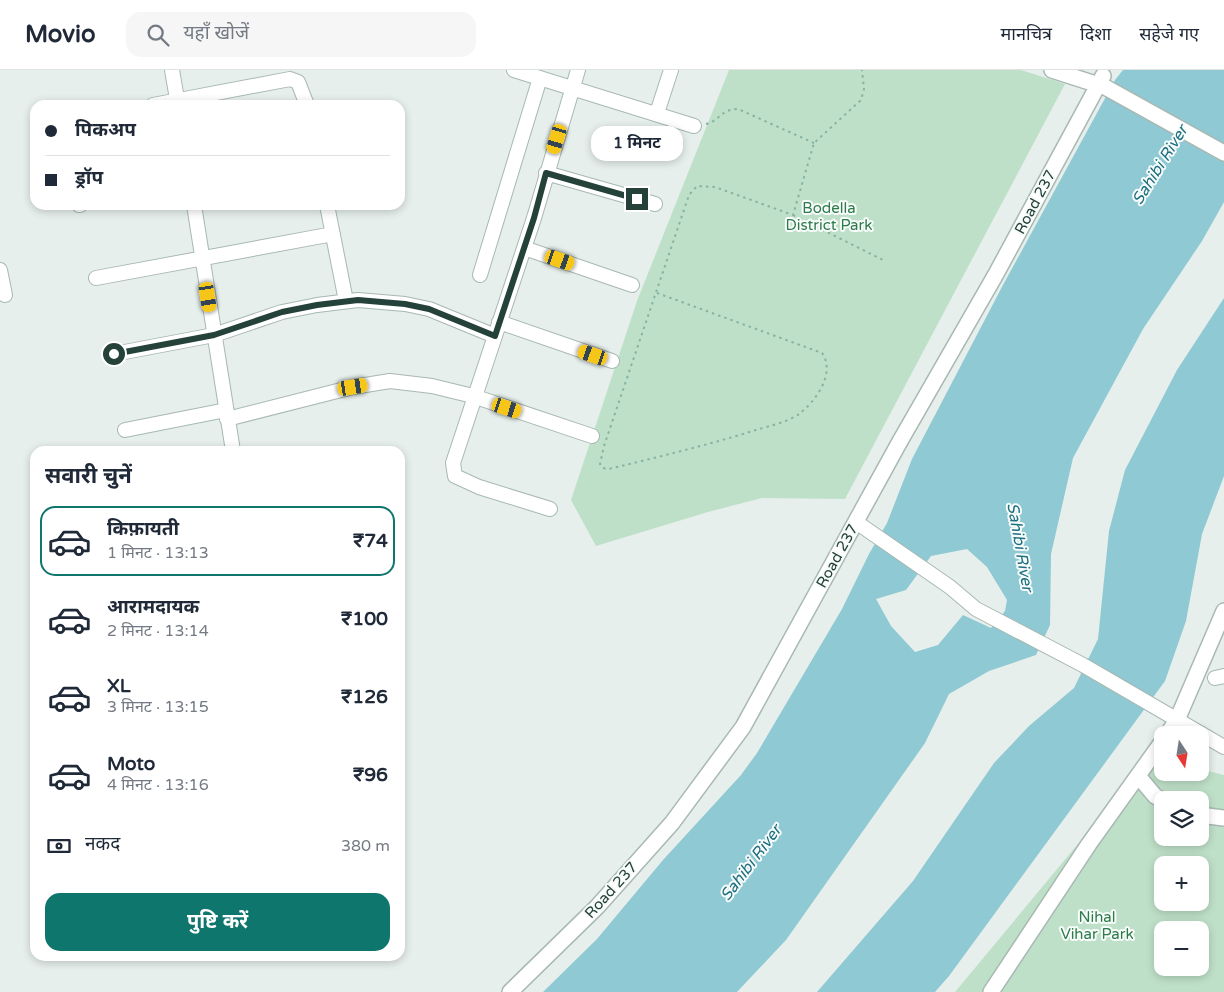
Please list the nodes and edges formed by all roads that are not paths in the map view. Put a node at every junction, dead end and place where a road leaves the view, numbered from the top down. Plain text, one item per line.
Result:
1 (172, 70) edge
2 (514, 70) edge
3 (578, 70) edge
4 (671, 70) edge
5 (1052, 70) edge
6 (540, 78) junction
7 (1101, 80) edge
8 (572, 88) junction
9 (177, 100) edge
10 (190, 100) edge
11 (305, 100) edge
12 (657, 113) junction
13 (694, 126) road end
14 (1224, 143) edge
15 (1224, 153) edge
16 (546, 173) junction
17 (655, 204) dead end
18 (195, 210) edge
19 (328, 210) edge
20 (333, 234) junction
21 (524, 248) junction
22 (202, 258) junction
23 (0, 270) edge
24 (480, 275) dead end
25 (96, 278) dead end
26 (632, 285) dead end
27 (5, 295) dead end
28 (346, 301) junction
29 (497, 329) junction
30 (214, 335) junction
31 (114, 354) dead end
32 (612, 361) dead end
33 (473, 396) junction
34 (226, 414) junction
35 (125, 430) dead end
36 (592, 436) dead end
37 (232, 446) edge
38 (550, 509) dead end
39 (856, 522) junction
40 (1224, 611) edge
41 (1177, 720) junction
42 (1173, 726) edge
43 (1224, 748) edge
44 (1154, 754) edge
45 (1139, 777) junction
46 (1154, 795) edge
47 (1209, 816) edge
48 (1224, 818) edge
49 (510, 992) edge
50 (991, 992) edge

1 - 9 street
2 - 6 street
3 - 8 street
4 - 12 street
5 - 7 street
6 - 8 street
6 - 24 street
7 - 14 street
7 - 15 street
7 - 39 street, Road 237
8 - 12 street
8 - 16 street
10 - 11 street
12 - 13 street
16 - 17 street
16 - 21 street
18 - 22 street
19 - 20 street
20 - 22 street
20 - 28 street
21 - 26 street
21 - 29 street
22 - 25 street
22 - 30 street
23 - 27 street
28 - 29 street
28 - 30 street
29 - 32 street
29 - 33 street
30 - 31 street
30 - 34 street
33 - 34 street
33 - 36 street
33 - 38 street
34 - 35 street
34 - 37 street
39 - 41 street
39 - 49 street, Road 237
40 - 41 street
41 - 42 street
41 - 43 street
44 - 45 street
45 - 46 street
45 - 50 street
47 - 48 street

